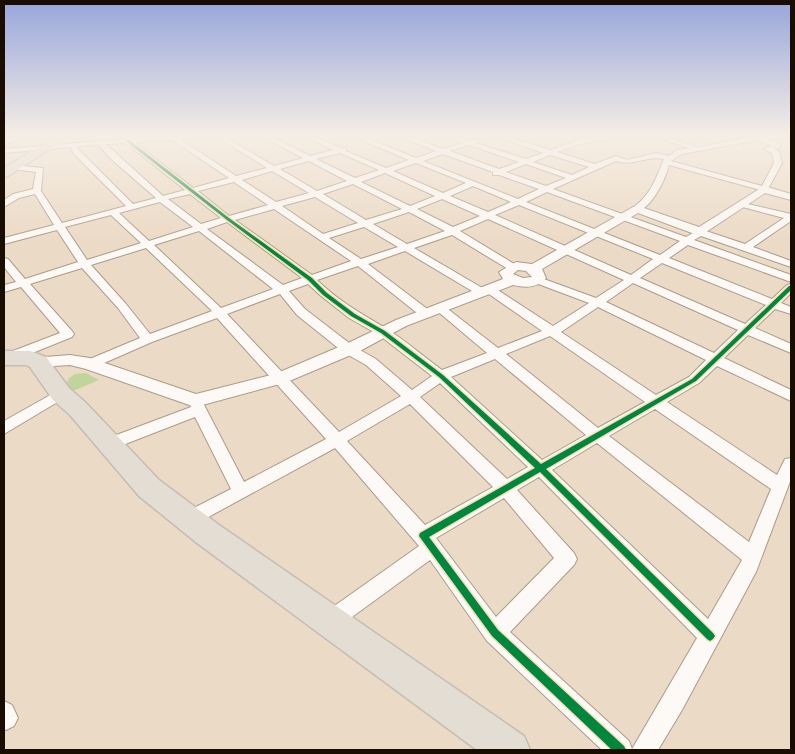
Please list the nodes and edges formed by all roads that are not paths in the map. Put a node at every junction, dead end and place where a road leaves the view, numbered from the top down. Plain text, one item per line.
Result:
1 (40, 172) edge
2 (97, 172) edge
3 (131, 172) edge
4 (166, 172) edge
5 (224, 172) edge
6 (265, 172) edge
7 (277, 172) edge
8 (337, 172) edge
9 (384, 172) edge
10 (390, 172) edge
11 (448, 172) edge
12 (499, 172) joint
13 (557, 172) edge
14 (584, 172) edge
15 (664, 172) edge
16 (708, 172) edge
17 (773, 172) edge
18 (490, 176) dead end
19 (572, 177) junction
20 (235, 180) junction
21 (356, 182) junction
22 (476, 182) junction
23 (546, 189) junction
24 (764, 189) junction
25 (37, 191) junction
26 (192, 191) junction
27 (314, 194) junction
28 (440, 196) junction
29 (791, 197) edge
30 (161, 198) junction
31 (517, 202) junction
32 (4, 204) edge
33 (742, 204) junction
34 (131, 206) junction
35 (274, 206) junction
36 (410, 209) junction
37 (637, 209) junction
38 (112, 211) junction
39 (486, 215) junction
40 (624, 217) junction
41 (791, 217) edge
42 (228, 219) junction
43 (366, 224) junction
44 (60, 226) junction
45 (199, 228) junction
46 (453, 230) junction
47 (700, 232) junction
48 (596, 233) junction
49 (322, 237) junction
50 (4, 241) edge
51 (688, 241) junction
52 (148, 244) junction
53 (406, 248) junction
54 (746, 248) junction
55 (567, 251) junction
56 (662, 259) junction
57 (4, 261) edge
58 (359, 262) junction
59 (85, 263) junction
60 (791, 264) edge
61 (513, 274) junction
62 (535, 274) junction
63 (310, 279) junction
64 (791, 279) edge
65 (632, 280) junction
66 (24, 283) junction
67 (791, 287) edge
68 (4, 289) edge
69 (282, 290) junction
70 (485, 291) junction
71 (599, 303) junction
72 (773, 304) junction
73 (433, 311) junction
74 (791, 311) edge
75 (220, 313) junction
76 (747, 330) junction
77 (383, 332) junction
78 (551, 332) junction
79 (148, 339) junction
80 (791, 349) edge
81 (348, 350) junction
82 (496, 354) junction
83 (17, 359) edge
84 (716, 359) junction
85 (90, 364) junction
86 (441, 376) junction
87 (281, 378) junction
88 (61, 394) junction
89 (791, 396) edge
90 (411, 397) junction
91 (656, 402) junction
92 (198, 405) junction
93 (4, 428) edge
94 (598, 436) junction
95 (337, 440) junction
96 (110, 444) junction
97 (791, 464) edge
98 (541, 469) junction
99 (780, 486) junction
100 (506, 489) junction
101 (241, 492) junction
102 (190, 519) junction
103 (427, 542) junction
104 (753, 557) junction
105 (330, 621) junction
106 (495, 633) junction
107 (710, 636) junction
108 (510, 750) edge
109 (620, 750) edge
110 (644, 750) edge

1 - 25 street
2 - 34 street
3 - 30 street
4 - 26 street
5 - 20 street
6 - 20 street
7 - 27 street
8 - 21 street
9 - 21 street
10 - 28 street
11 - 22 street
12 - 18 street
12 - 23 street
13 - 19 street
14 - 19 street
15 - 37 street
16 - 24 street
17 - 24 street
19 - 23 street
20 - 26 street
20 - 35 street
21 - 27 street
21 - 36 street
22 - 28 street
22 - 31 street
23 - 31 street
23 - 40 street
24 - 29 street
24 - 33 street
25 - 32 street
25 - 44 street
26 - 30 street
26 - 42 street
27 - 35 street
27 - 43 street
28 - 36 street
28 - 39 street
30 - 34 street
30 - 45 street
31 - 39 street
31 - 48 street
33 - 41 street
33 - 47 street
34 - 38 street
35 - 42 street
35 - 49 street
36 - 43 street
36 - 46 street
37 - 40 street
37 - 47 street
38 - 44 street
38 - 52 street
39 - 46 street
39 - 55 street
40 - 48 street
40 - 51 street
41 - 54 street
42 - 45 street
42 - 63 street
43 - 49 street
43 - 53 street
44 - 50 street
44 - 59 street
45 - 52 street
45 - 69 street
46 - 53 street
46 - 61 street
47 - 51 street
47 - 54 street
48 - 55 street
48 - 56 street
49 - 58 street
51 - 56 street
51 - 64 street
52 - 59 street
52 - 75 street
53 - 58 street
53 - 70 street
54 - 60 street
55 - 62 street
55 - 65 street
56 - 65 street
56 - 72 street
57 - 66 street
58 - 63 street
58 - 73 street
59 - 66 street
59 - 79 street
61 - 62 street
61 - 70 street
62 - 71 street
63 - 69 street
63 - 77 street
65 - 71 street
65 - 76 street
66 - 68 street
66 - 83 street
67 - 72 street
69 - 75 street
69 - 81 street
70 - 73 street
70 - 78 street
71 - 78 street
71 - 84 street
72 - 74 street
72 - 76 street
73 - 77 street
73 - 82 street
75 - 79 street
75 - 87 street
76 - 80 street
76 - 84 street
77 - 81 street
77 - 86 street
78 - 82 street
78 - 91 street
79 - 85 street
81 - 87 street
81 - 90 street
82 - 86 street
82 - 94 street
83 - 85 street
83 - 88 main road
84 - 89 street
84 - 91 street
85 - 92 street
86 - 90 street
86 - 98 street
87 - 92 street
87 - 95 street
88 - 93 street
88 - 96 main road
90 - 95 street
90 - 100 street
91 - 94 street
91 - 99 street
92 - 96 street
92 - 101 street
94 - 98 street
94 - 104 street
95 - 101 street
95 - 103 street
96 - 102 main road
97 - 99 street
98 - 100 street
98 - 107 street
99 - 104 street
100 - 103 street
100 - 106 street
101 - 102 street
102 - 105 main road
103 - 105 street
103 - 106 street
104 - 107 street
105 - 108 main road
106 - 109 street
107 - 110 street

